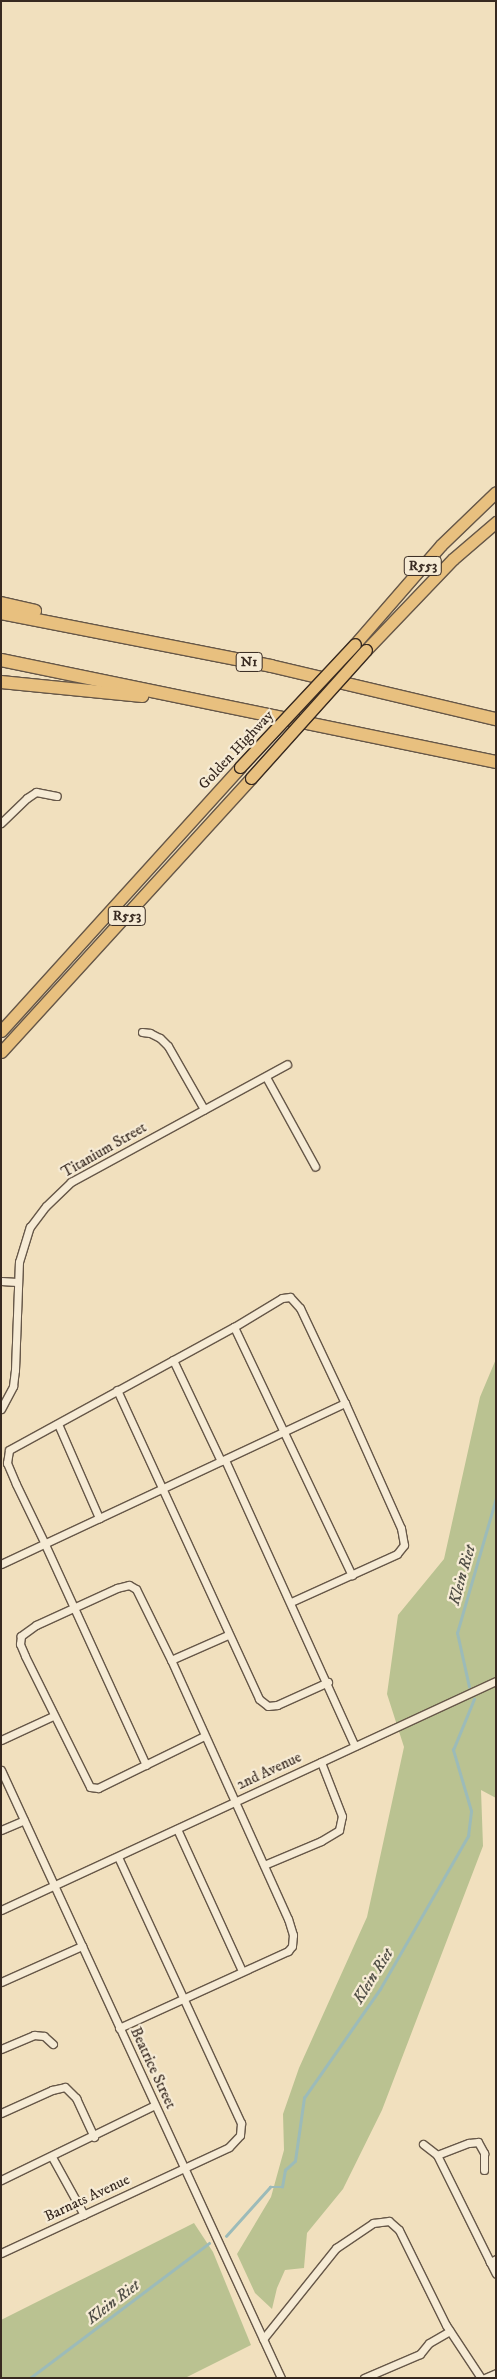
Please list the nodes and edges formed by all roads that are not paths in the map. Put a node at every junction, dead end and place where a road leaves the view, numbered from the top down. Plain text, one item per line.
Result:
1 (496, 492) edge
2 (496, 522) edge
3 (1, 603) edge
4 (1, 612) edge
5 (209, 655) junction
6 (1, 660) edge
7 (1, 682) edge
8 (214, 702) junction
9 (496, 719) edge
10 (496, 762) edge
11 (57, 796) dead end
12 (1, 823) edge
13 (1, 1031) edge
14 (142, 1032) dead end
15 (1, 1052) edge
16 (287, 1064) dead end
17 (266, 1077) junction
18 (204, 1109) junction
19 (315, 1166) dead end
20 (1, 1281) edge
21 (17, 1282) junction
22 (234, 1327) junction
23 (173, 1360) junction
24 (117, 1390) junction
25 (345, 1403) junction
26 (1, 1409) edge
27 (58, 1424) junction
28 (285, 1431) junction
29 (223, 1460) junction
30 (161, 1490) junction
31 (100, 1518) junction
32 (46, 1544) junction
33 (1, 1564) edge
34 (352, 1575) junction
35 (292, 1602) junction
36 (74, 1607) junction
37 (228, 1635) junction
38 (171, 1660) junction
39 (496, 1681) edge
40 (328, 1682) junction
41 (53, 1716) junction
42 (204, 1736) junction
43 (1, 1740) edge
44 (355, 1746) junction
45 (321, 1762) junction
46 (146, 1765) junction
47 (1, 1770) edge
48 (235, 1802) junction
49 (24, 1820) junction
50 (178, 1829) junction
51 (1, 1830) edge
52 (118, 1857) junction
53 (264, 1865) junction
54 (54, 1886) junction
55 (1, 1910) edge
56 (82, 1946) junction
57 (242, 1971) junction
58 (1, 1982) edge
59 (184, 1998) junction
60 (120, 2028) junction
61 (53, 2044) dead end
62 (1, 2049) edge
63 (155, 2105) junction
64 (1, 2113) edge
65 (94, 2137) junction
66 (423, 2144) dead end
67 (437, 2155) junction
68 (52, 2157) junction
69 (184, 2167) junction
70 (484, 2170) dead end
71 (1, 2180) edge
72 (84, 2215) junction
73 (1, 2253) edge
74 (493, 2261) edge
75 (496, 2274) edge
76 (450, 2331) junction
77 (263, 2339) junction
78 (496, 2373) edge
79 (281, 2378) edge
80 (364, 2378) edge
81 (483, 2378) edge

1 - 13 main road, Golden Highway / R553, bridge
2 - 15 main road, Golden Highway / R553, bridge
3 - 5 highway
4 - 5 highway, N1
5 - 9 highway, N1
6 - 8 highway
7 - 8 highway
8 - 10 highway
11 - 12 street
14 - 18 street
16 - 17 street, Titanium Street
17 - 18 street, Titanium Street
17 - 19 street
18 - 21 street, Titanium Street
20 - 21 street
21 - 26 street, Titanium Street
22 - 23 street
22 - 25 street
22 - 28 street
23 - 24 street
23 - 29 street
24 - 27 street
24 - 30 street
25 - 28 street
25 - 34 street
27 - 31 street
27 - 32 street
28 - 29 street
28 - 34 street
29 - 30 street
29 - 35 street
30 - 31 street
30 - 37 street
31 - 32 street
32 - 33 street
32 - 36 street
34 - 35 street
35 - 40 street
36 - 38 street
36 - 41 street
36 - 46 street
37 - 38 street
37 - 40 street
38 - 42 street
39 - 44 street, 2nd Avenue
40 - 44 street
41 - 43 street
41 - 46 street
42 - 46 street
42 - 48 street
44 - 45 street, 2nd Avenue
45 - 48 street, 2nd Avenue
45 - 53 street
47 - 49 street, Beatrice Street
48 - 50 street, 2nd Avenue
48 - 53 street
49 - 51 street
49 - 54 street, Beatrice Street
50 - 52 street, 2nd Avenue
50 - 57 street
52 - 54 street, 2nd Avenue
52 - 59 street
53 - 57 street
54 - 55 street, 2nd Avenue
54 - 56 street, Beatrice Street
56 - 58 street
56 - 60 street, Beatrice Street
57 - 59 street
59 - 60 street
59 - 69 street, Barnats Avenue
60 - 63 street, Beatrice Street
61 - 62 street
63 - 65 street
63 - 69 street, Beatrice Street
64 - 65 street
65 - 68 street
66 - 67 street
67 - 70 street
67 - 74 street
68 - 71 street
68 - 72 street
69 - 72 street, Barnats Avenue
69 - 77 street, Beatrice Street
72 - 73 street, Barnats Avenue
74 - 75 street
76 - 77 street
76 - 80 street
76 - 81 street
77 - 79 street, Beatrice Street
78 - 81 street

